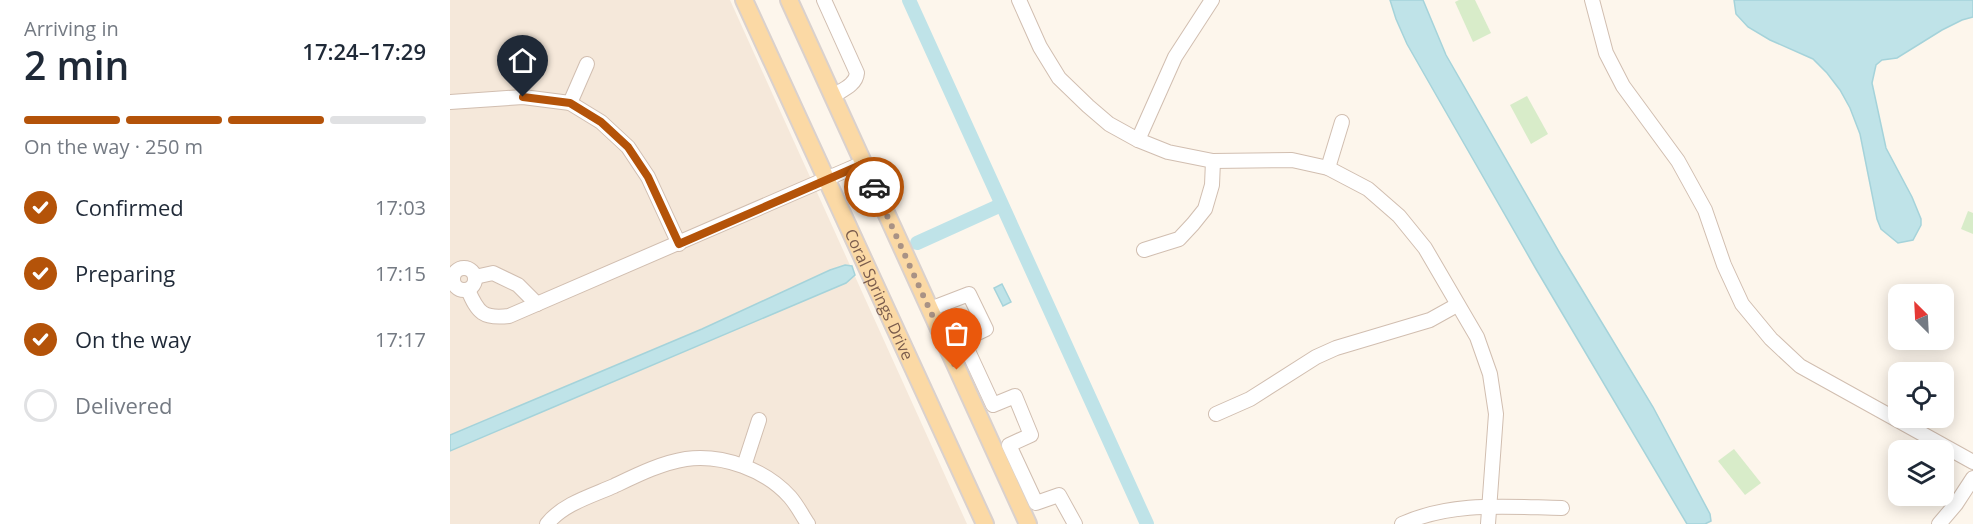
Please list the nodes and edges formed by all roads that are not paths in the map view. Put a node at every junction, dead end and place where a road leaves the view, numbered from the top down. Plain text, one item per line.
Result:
1 (744, 0) edge
2 (789, 0) edge
3 (824, 0) edge
4 (1019, 0) edge
5 (1212, 0) edge
6 (1592, 0) edge
7 (587, 64) dead end
8 (832, 96) junction
9 (450, 102) edge
10 (570, 103) junction
11 (1342, 122) dead end
12 (1138, 140) junction
13 (1213, 161) junction
14 (863, 164) junction
15 (1328, 168) junction
16 (827, 179) junction
17 (679, 244) junction
18 (1144, 250) dead end
19 (475, 277) junction
20 (468, 290) junction
21 (537, 304) junction
22 (1457, 305) junction
23 (930, 309) junction
24 (1216, 414) dead end
25 (759, 420) dead end
26 (1002, 448) junction
27 (1973, 462) edge
28 (744, 466) junction
29 (1973, 478) edge
30 (1489, 506) junction
31 (1562, 508) dead end
32 (547, 524) edge
33 (808, 524) edge
34 (985, 524) edge
35 (1028, 524) edge
36 (1075, 524) edge
37 (1402, 524) edge
38 (1488, 524) edge
39 (1939, 524) edge

1 - 16 main road, Coral Springs Drive
2 - 8 main road
3 - 8 street
4 - 12 street
5 - 12 street
6 - 27 street
7 - 10 street
8 - 14 main road
9 - 10 street
10 - 17 street
11 - 15 street
12 - 13 street
13 - 15 street
13 - 18 street
14 - 16 street
14 - 23 main road
15 - 22 street
16 - 17 street
16 - 34 main road, Coral Springs Drive
17 - 21 street
19 - 20 street
19 - 20 street
19 - 21 street
20 - 21 street
22 - 24 street
22 - 30 street
23 - 26 main road
23 - 26 street
25 - 28 street
26 - 35 main road
26 - 36 street
28 - 32 street
28 - 33 street
29 - 39 street
30 - 31 street
30 - 37 street
30 - 38 street

